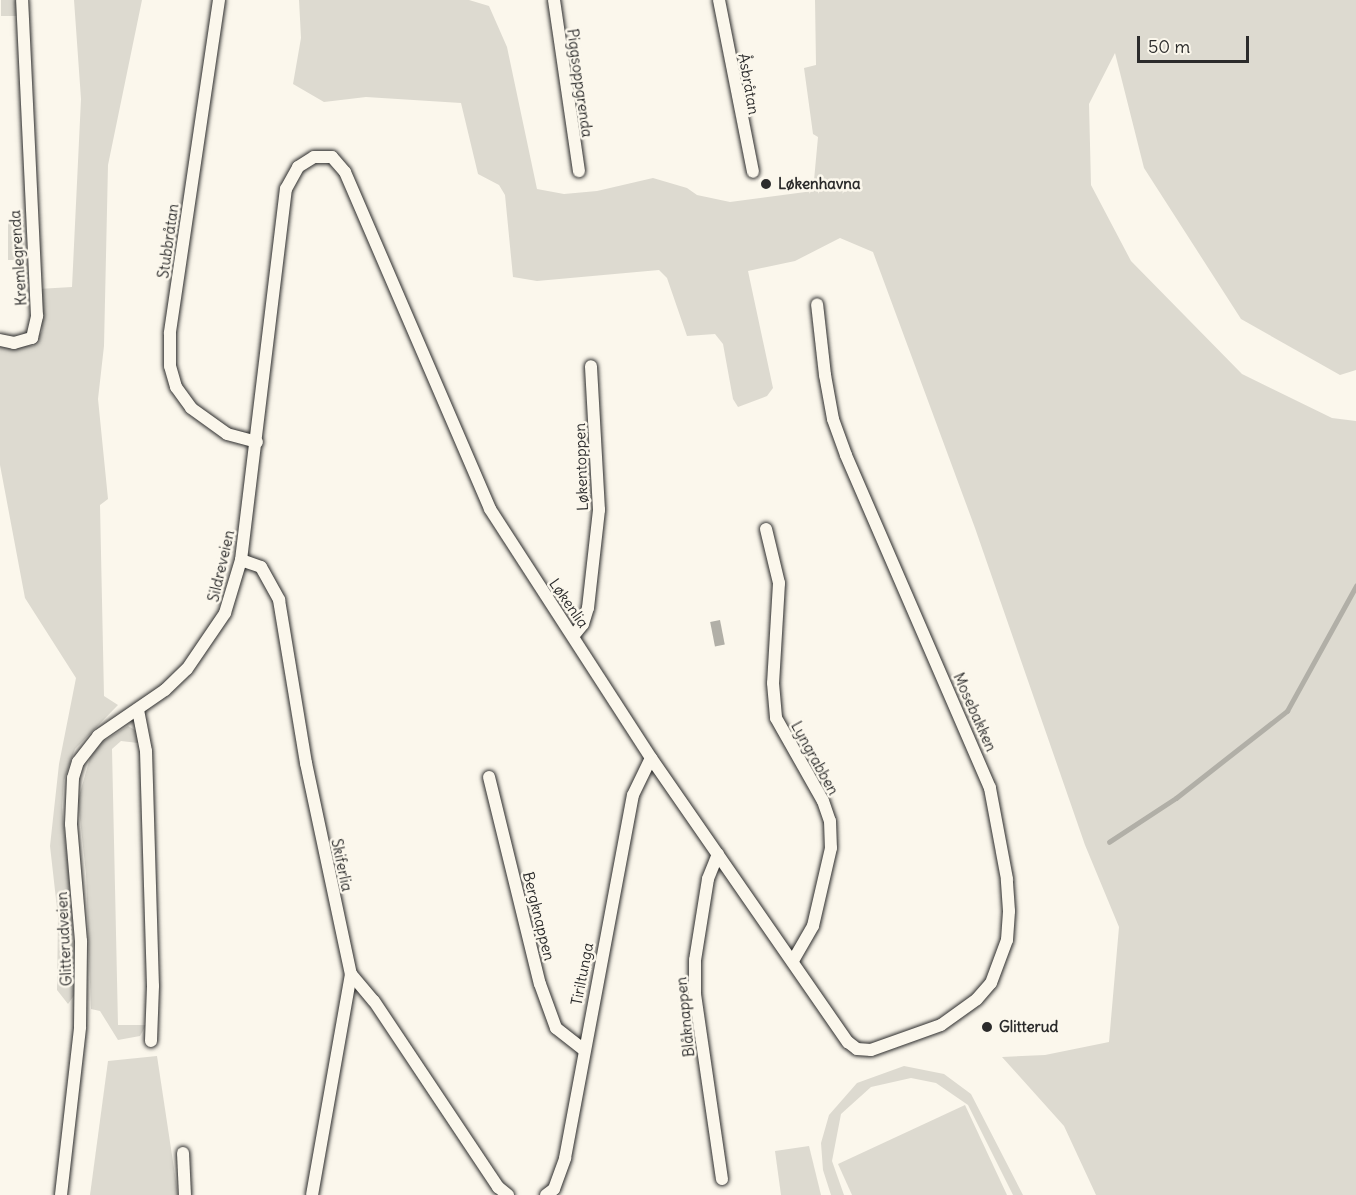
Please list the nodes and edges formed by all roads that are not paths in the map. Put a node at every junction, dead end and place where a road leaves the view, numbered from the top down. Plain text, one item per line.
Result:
1 (22, 0) edge
2 (219, 0) edge
3 (554, 0) edge
4 (719, 0) edge
5 (322, 155) joint
6 (579, 171) dead end
7 (753, 172) dead end
8 (817, 304) dead end
9 (0, 340) edge
10 (591, 366) dead end
11 (256, 442) junction
12 (766, 529) dead end
13 (241, 560) junction
14 (574, 635) junction
15 (138, 710) junction
16 (651, 758) junction
17 (489, 777) dead end
18 (718, 854) junction
19 (794, 959) junction
20 (351, 974) junction
21 (151, 1041) dead end
22 (848, 1042) joint
23 (583, 1049) junction
24 (183, 1154) dead end
25 (722, 1179) dead end
26 (61, 1195) edge
27 (185, 1195) edge
28 (312, 1195) edge
29 (508, 1195) edge
30 (546, 1195) edge

1 - 9 street, Kremlegrenda
2 - 11 street, Stubbråtan
3 - 6 street, Piggsoppgrenda
4 - 7 street, Åsbråtan
5 - 11 street, Sildreveien
5 - 14 street, Løkenlia
8 - 22 street, Mosebakken
10 - 14 street, Løkentoppen
11 - 13 street, Sildreveien
12 - 19 street, Lyngrabben
13 - 15 street, Sildreveien
13 - 20 street, Skiferlia
14 - 16 street, Løkenlia
15 - 21 street
15 - 26 street, Glitterudveien
16 - 18 street, Løkenlia
16 - 23 street, Tiriltunga
17 - 23 street, Bergknappen
18 - 19 street, Løkenlia
18 - 25 street, Blåknappen
19 - 22 street, Løkenlia
20 - 28 street, Skiferlia
20 - 29 street
23 - 30 street, Tiriltunga
24 - 27 street

